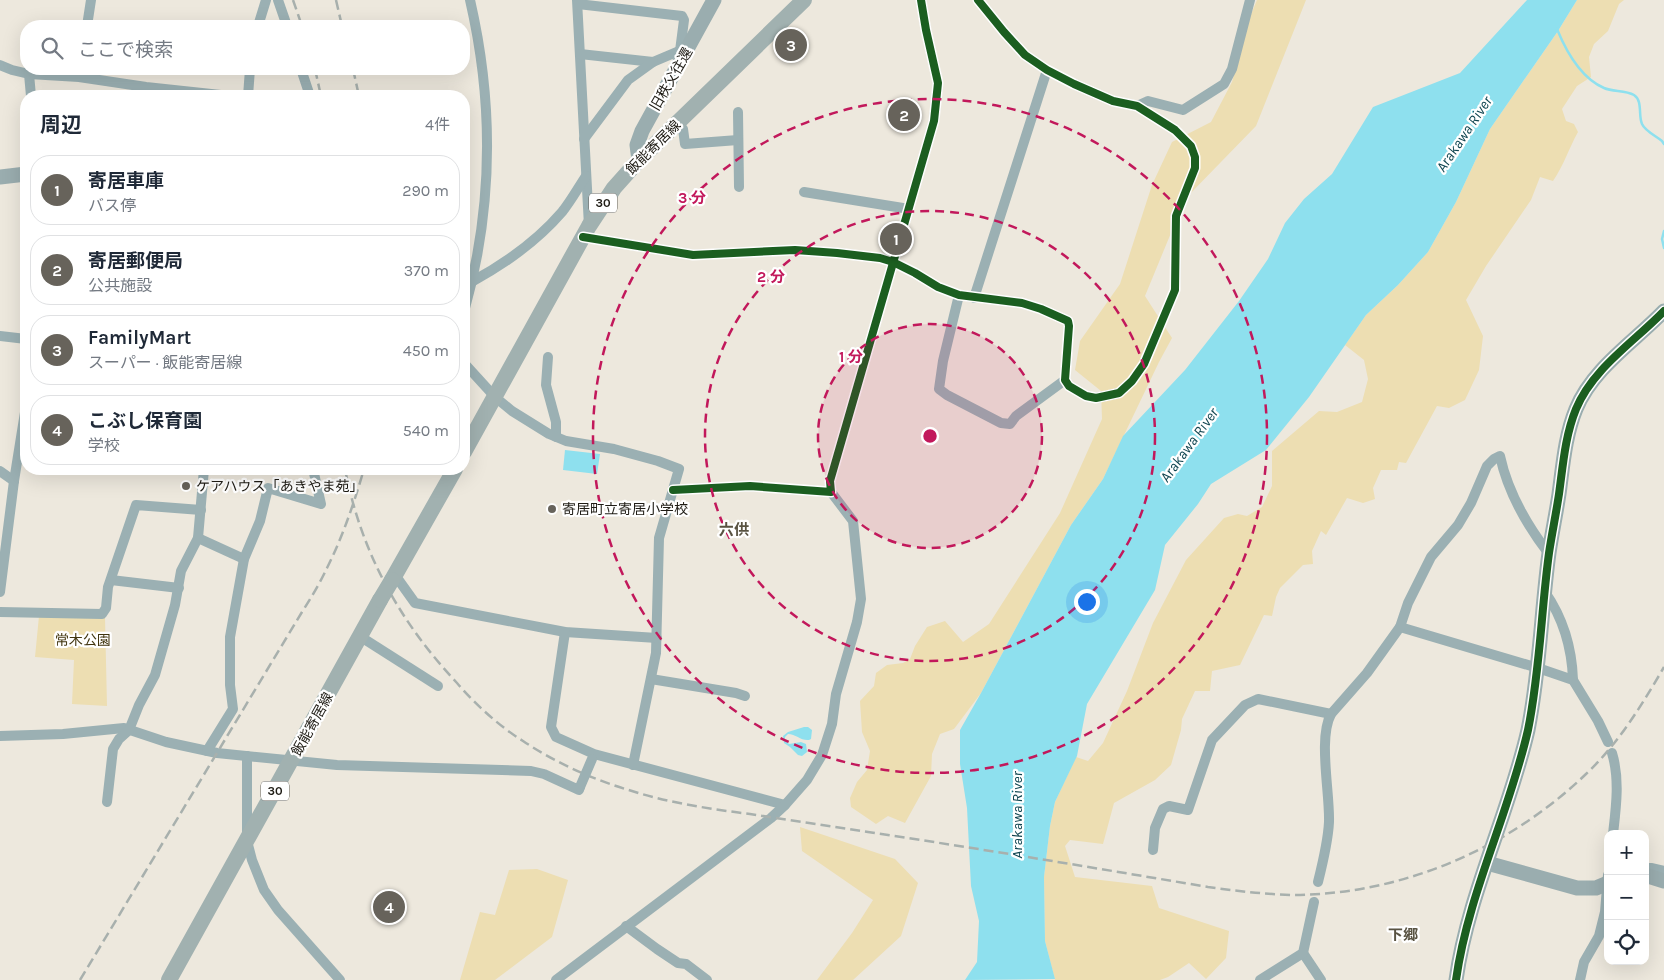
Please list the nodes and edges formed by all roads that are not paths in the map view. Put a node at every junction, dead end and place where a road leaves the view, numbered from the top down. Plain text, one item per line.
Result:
1 (91, 0) edge
2 (260, 0) edge
3 (266, 0) edge
4 (278, 0) edge
5 (470, 0) edge
6 (714, 0) edge
7 (804, 0) edge
8 (921, 0) edge
9 (978, 0) edge
10 (1250, 0) edge
11 (578, 2) edge
12 (88, 20) edge
13 (260, 20) edge
14 (285, 20) edge
15 (684, 49) junction
16 (580, 54) junction
17 (653, 62) junction
18 (0, 64) edge
19 (1047, 70) junction
20 (20, 72) edge
21 (28, 75) edge
22 (89, 75) edge
23 (250, 75) edge
24 (303, 75) edge
25 (30, 90) edge
26 (174, 90) edge
27 (248, 90) edge
28 (308, 90) edge
29 (1137, 106) junction
30 (738, 112) dead end
31 (677, 123) junction
32 (584, 139) junction
33 (738, 140) junction
34 (639, 160) junction
35 (20, 175) edge
36 (586, 176) junction
37 (0, 177) edge
38 (739, 187) dead end
39 (804, 192) dead end
40 (909, 209) junction
41 (586, 232) junction
42 (894, 262) junction
43 (473, 281) junction
44 (470, 291) edge
45 (959, 295) junction
46 (974, 298) junction
47 (1664, 311) edge
48 (0, 336) edge
49 (20, 338) edge
50 (548, 358) dead end
51 (470, 370) edge
52 (1065, 380) junction
53 (494, 397) junction
54 (470, 437) edge
55 (556, 437) junction
56 (20, 444) edge
57 (0, 471) edge
58 (204, 475) edge
59 (314, 475) edge
60 (452, 475) edge
61 (14, 481) junction
62 (673, 490) junction
63 (831, 492) junction
64 (201, 510) junction
65 (198, 538) junction
66 (1549, 554) junction
67 (244, 559) junction
68 (394, 577) junction
69 (111, 580) junction
70 (179, 588) junction
71 (0, 592) edge
72 (1545, 592) junction
73 (0, 612) edge
74 (1400, 627) junction
75 (565, 632) junction
76 (361, 637) junction
77 (657, 638) junction
78 (1538, 668) junction
79 (651, 678) junction
80 (1574, 680) junction
81 (438, 686) dead end
82 (745, 696) dead end
83 (1331, 714) junction
84 (130, 730) junction
85 (0, 736) edge
86 (1608, 742) dead end
87 (207, 751) junction
88 (1612, 753) dead end
89 (247, 756) junction
90 (593, 757) junction
91 (292, 760) junction
92 (633, 765) junction
93 (106, 802) dead end
94 (785, 806) junction
95 (1613, 830) edge
96 (247, 841) junction
97 (1153, 850) dead end
98 (1487, 863) junction
99 (1649, 870) edge
100 (1664, 871) edge
101 (1649, 874) edge
102 (1664, 881) edge
103 (1318, 882) dead end
104 (1604, 882) edge
105 (1314, 902) dead end
106 (1604, 916) edge
107 (626, 926) junction
108 (1303, 953) junction
109 (169, 980) edge
110 (340, 980) edge
111 (556, 980) edge
112 (708, 980) edge
113 (1260, 980) edge
114 (1321, 980) edge
115 (1456, 980) edge
116 (1580, 980) edge

1 - 12 street
2 - 3 street
3 - 13 street
4 - 14 street
5 - 43 street
6 - 15 street, 旧秩父往還
7 - 31 main road, 飯能寄居線 / 30
8 - 40 street
9 - 19 street
10 - 29 street
11 - 15 street
11 - 16 street
15 - 17 street
15 - 34 street, 旧秩父往還
16 - 17 street
16 - 32 street
17 - 32 street
18 - 20 street
19 - 29 street
19 - 46 street
21 - 25 street
22 - 26 street
23 - 27 street
24 - 28 street
29 - 52 street
30 - 33 street
31 - 33 street
31 - 34 main road, 飯能寄居線 / 30
32 - 36 street
33 - 38 street
34 - 41 main road, 飯能寄居線 / 30
35 - 37 street
36 - 41 street
36 - 43 street
39 - 40 street
40 - 42 street
41 - 42 street
41 - 53 main road, 飯能寄居線 / 30
42 - 45 street
42 - 63 street
43 - 44 street
45 - 46 street
45 - 52 street
46 - 52 street
47 - 66 street
48 - 49 street
50 - 55 street
51 - 53 street
53 - 54 main road, 飯能寄居線 / 30
53 - 55 street
55 - 62 street
56 - 61 street
57 - 61 street
58 - 64 street
59 - 67 street
60 - 68 main road, 飯能寄居線 / 30
61 - 71 street
62 - 63 street
62 - 77 street
63 - 94 street
64 - 65 street
64 - 69 street
65 - 67 street
65 - 70 street
66 - 72 street
66 - 74 street
67 - 87 street
68 - 75 street
68 - 76 main road, 飯能寄居線 / 30, bridge
69 - 70 street
69 - 73 street
70 - 84 street
72 - 78 street
72 - 80 street
74 - 78 street
74 - 83 street
75 - 77 street
75 - 90 street
76 - 81 street
76 - 91 main road, 飯能寄居線 / 30
77 - 79 street
78 - 80 street
78 - 98 street
79 - 82 street
79 - 92 street
80 - 86 street
83 - 97 street
83 - 103 street
84 - 85 street
84 - 87 street
84 - 93 street
87 - 89 street
88 - 95 street
89 - 91 street
89 - 96 street
90 - 91 street, bridge
90 - 92 street
91 - 96 main road, 飯能寄居線 / 30
92 - 94 street
94 - 107 street
96 - 109 main road, 飯能寄居線 / 30
96 - 110 street
98 - 104 street
98 - 115 street
99 - 100 street
101 - 102 street
105 - 108 street
106 - 116 street
107 - 111 street
107 - 112 street
108 - 113 street
108 - 114 street

